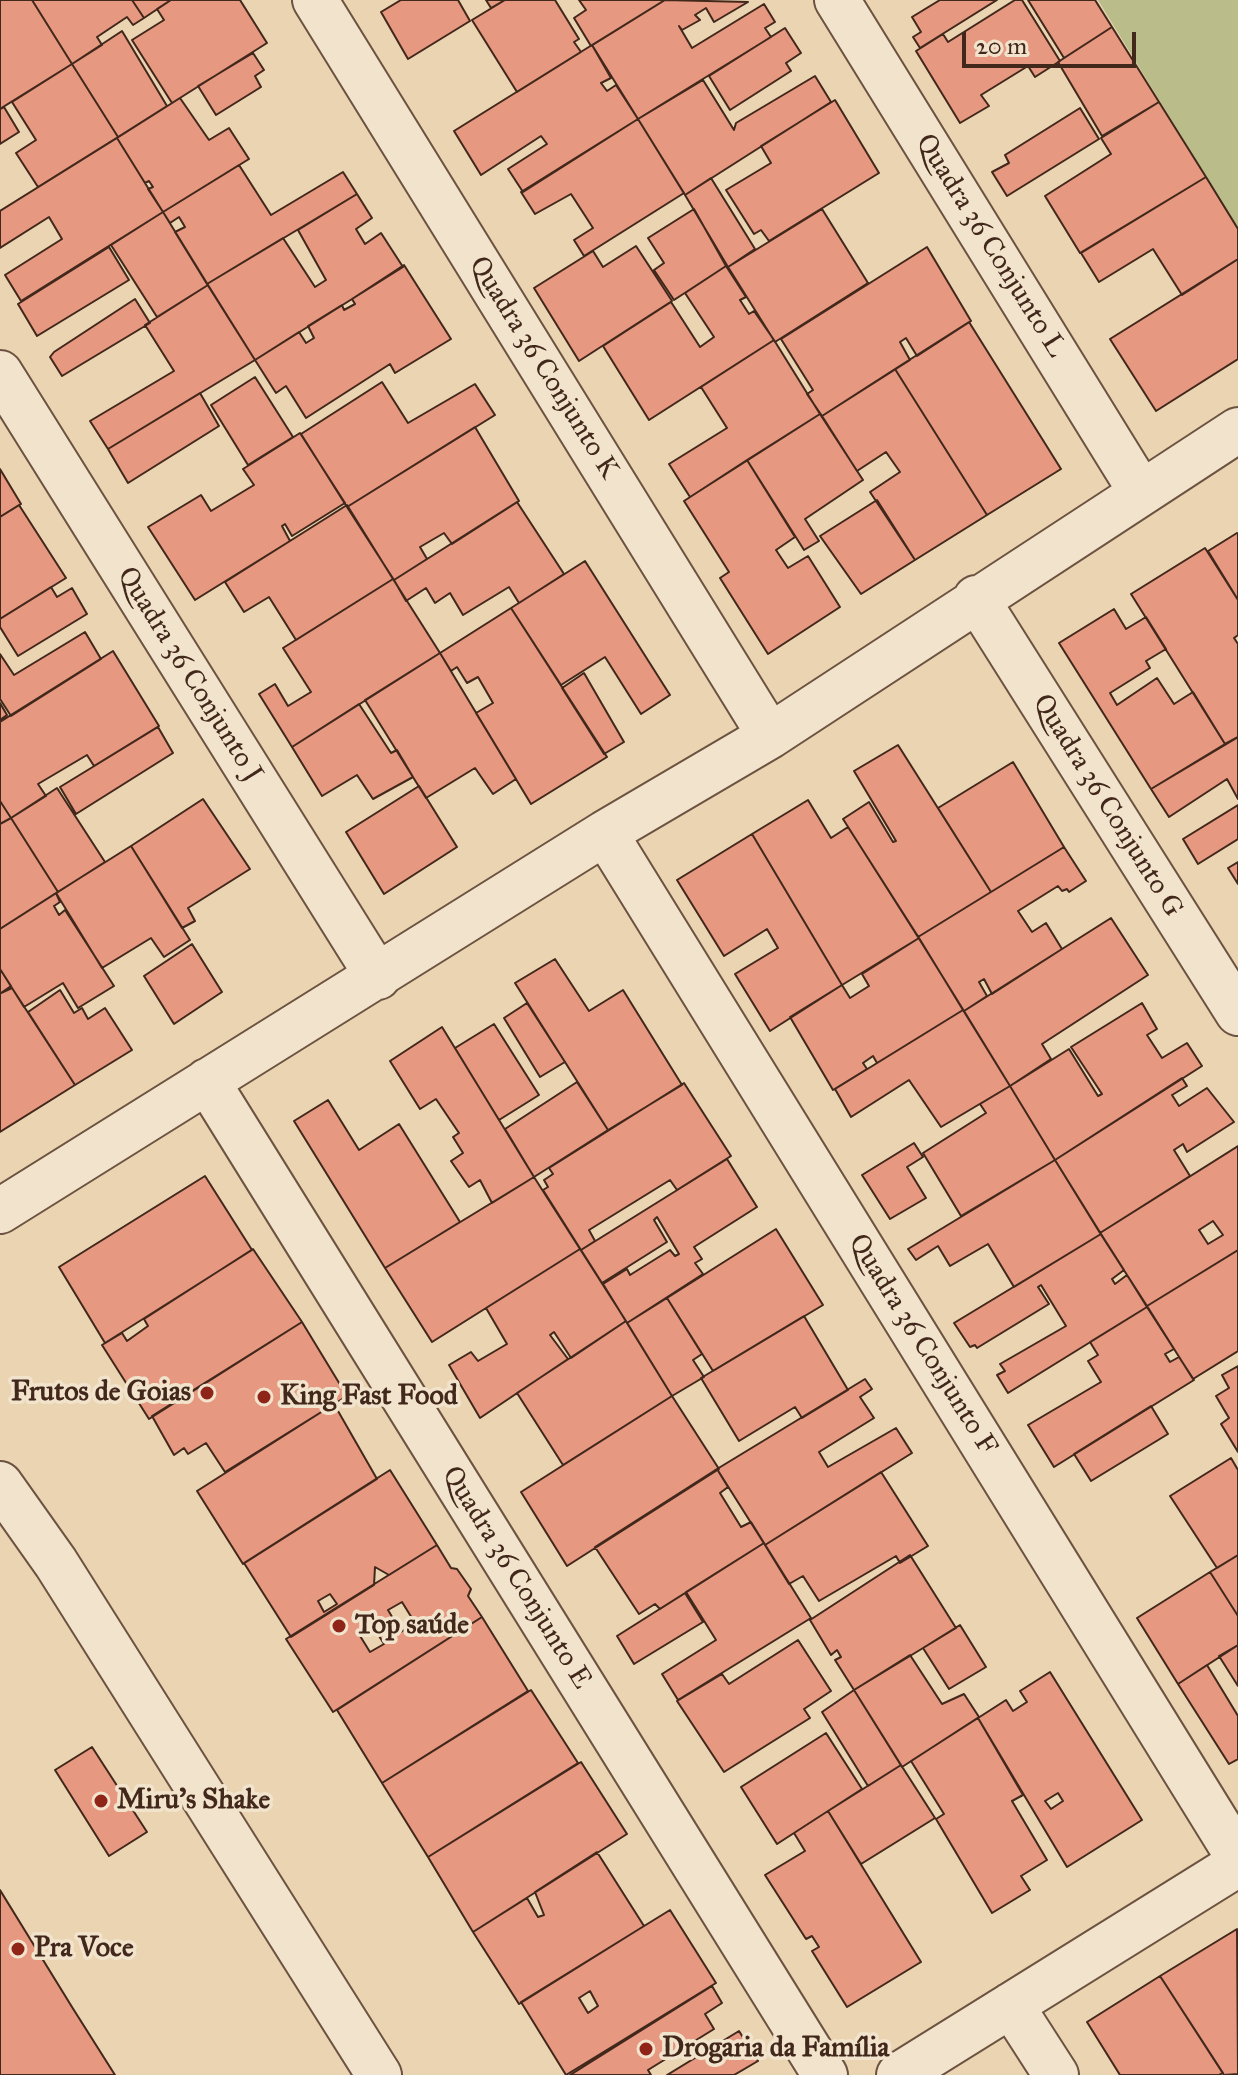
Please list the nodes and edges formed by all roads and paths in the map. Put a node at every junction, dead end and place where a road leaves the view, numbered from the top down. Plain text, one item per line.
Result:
1 (315, 0) edge
2 (837, 0) edge
3 (0, 373) edge
4 (1238, 430) edge
5 (1141, 492) junction
6 (976, 598) junction
7 (770, 736) junction
8 (605, 833) junction
9 (378, 977) junction
10 (1238, 1013) edge
11 (207, 1081) junction
12 (3, 1202) edge
13 (0, 1484) edge
14 (1238, 1857) edge
15 (1238, 1864) edge
16 (1011, 2005) junction
17 (379, 2075) edge
18 (825, 2075) edge
19 (899, 2075) edge
20 (1056, 2075) edge

1 - 7 street, Quadra 36 Conjunto K
2 - 5 street, Quadra 36 Conjunto L
3 - 9 street, Quadra 36 Conjunto J
4 - 5 street
5 - 6 street
6 - 7 street
6 - 10 street, Quadra 36 Conjunto G
7 - 8 street
8 - 9 street
8 - 14 street, Quadra 36 Conjunto F
9 - 11 street
11 - 12 street
11 - 18 street, Quadra 36 Conjunto E
13 - 17 street
15 - 16 street
16 - 19 street
16 - 20 street

